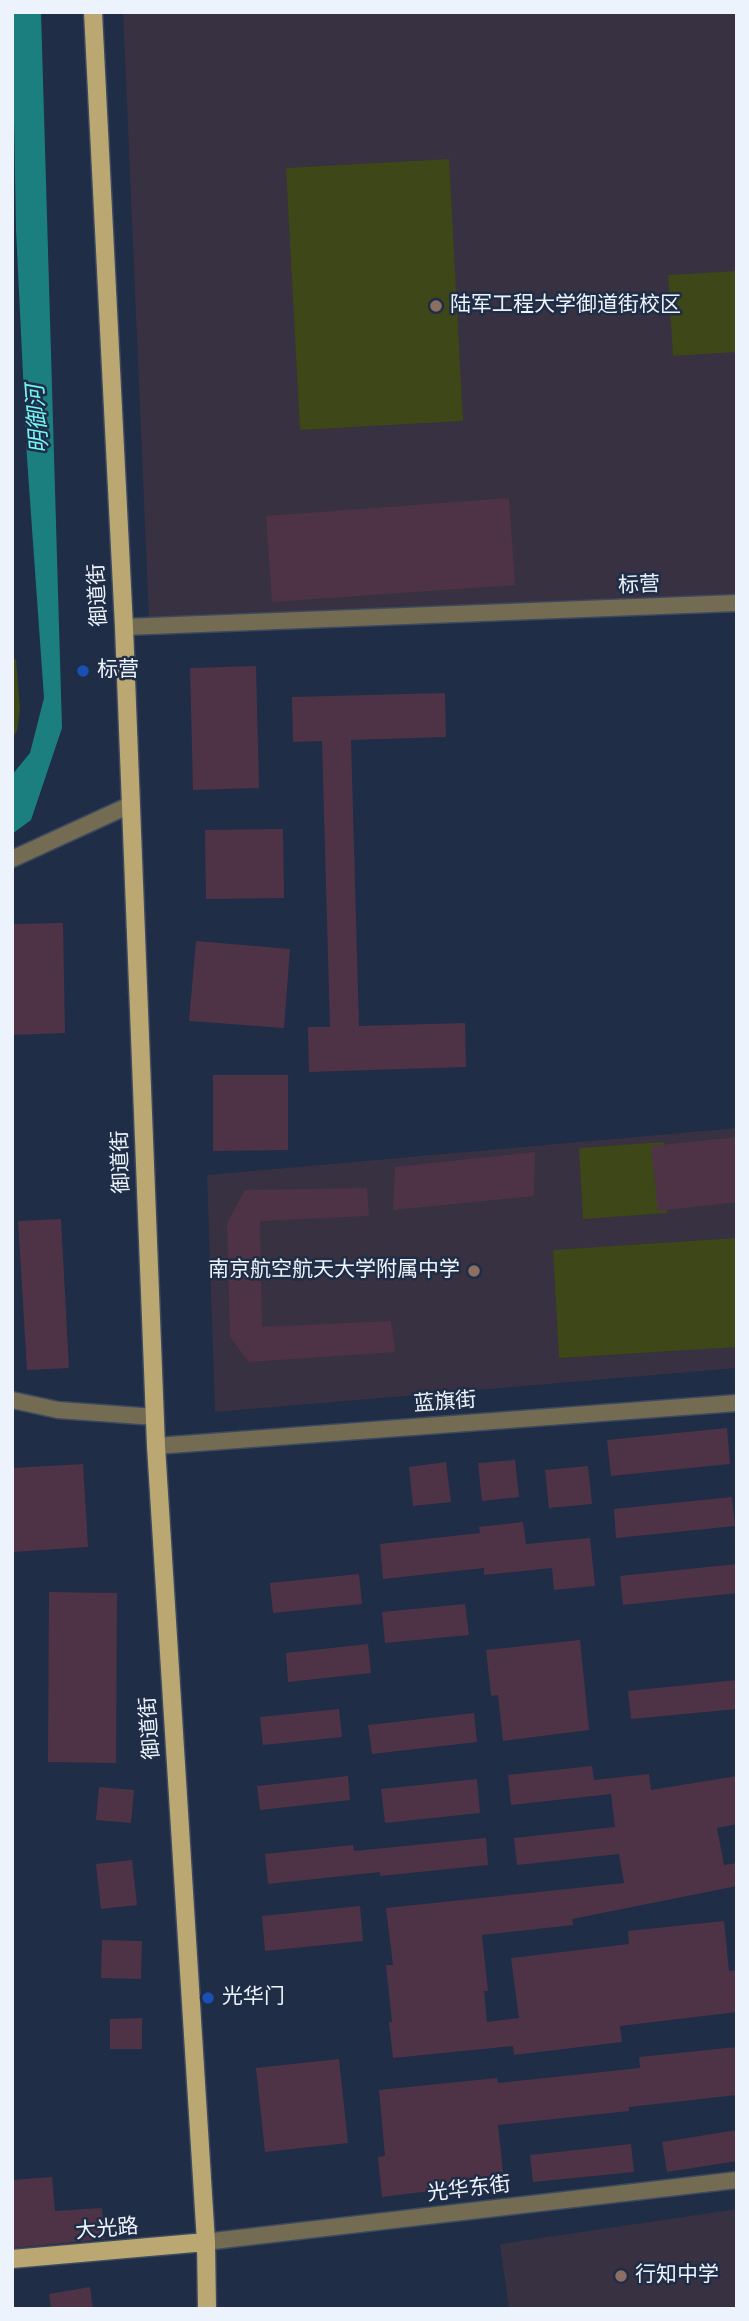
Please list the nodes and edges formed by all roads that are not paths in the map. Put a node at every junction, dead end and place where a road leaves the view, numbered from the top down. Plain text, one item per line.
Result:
1 (93, 12) edge
2 (737, 603) edge
3 (124, 627) junction
4 (130, 806) junction
5 (12, 859) edge
6 (12, 1400) edge
7 (737, 1403) edge
8 (155, 1417) junction
9 (156, 1446) junction
10 (737, 2180) edge
11 (206, 2242) junction
12 (12, 2259) edge
13 (207, 2309) edge

1 - 3 main road, 御道街
2 - 3 street, 标营
3 - 4 main road, 御道街
4 - 5 street
4 - 8 main road, 御道街
6 - 8 street
7 - 9 street, 蓝旗街
8 - 9 main road, 御道街
9 - 11 main road, 御道街
10 - 11 street, 光华东街
11 - 12 main road
11 - 13 main road, 御道街

